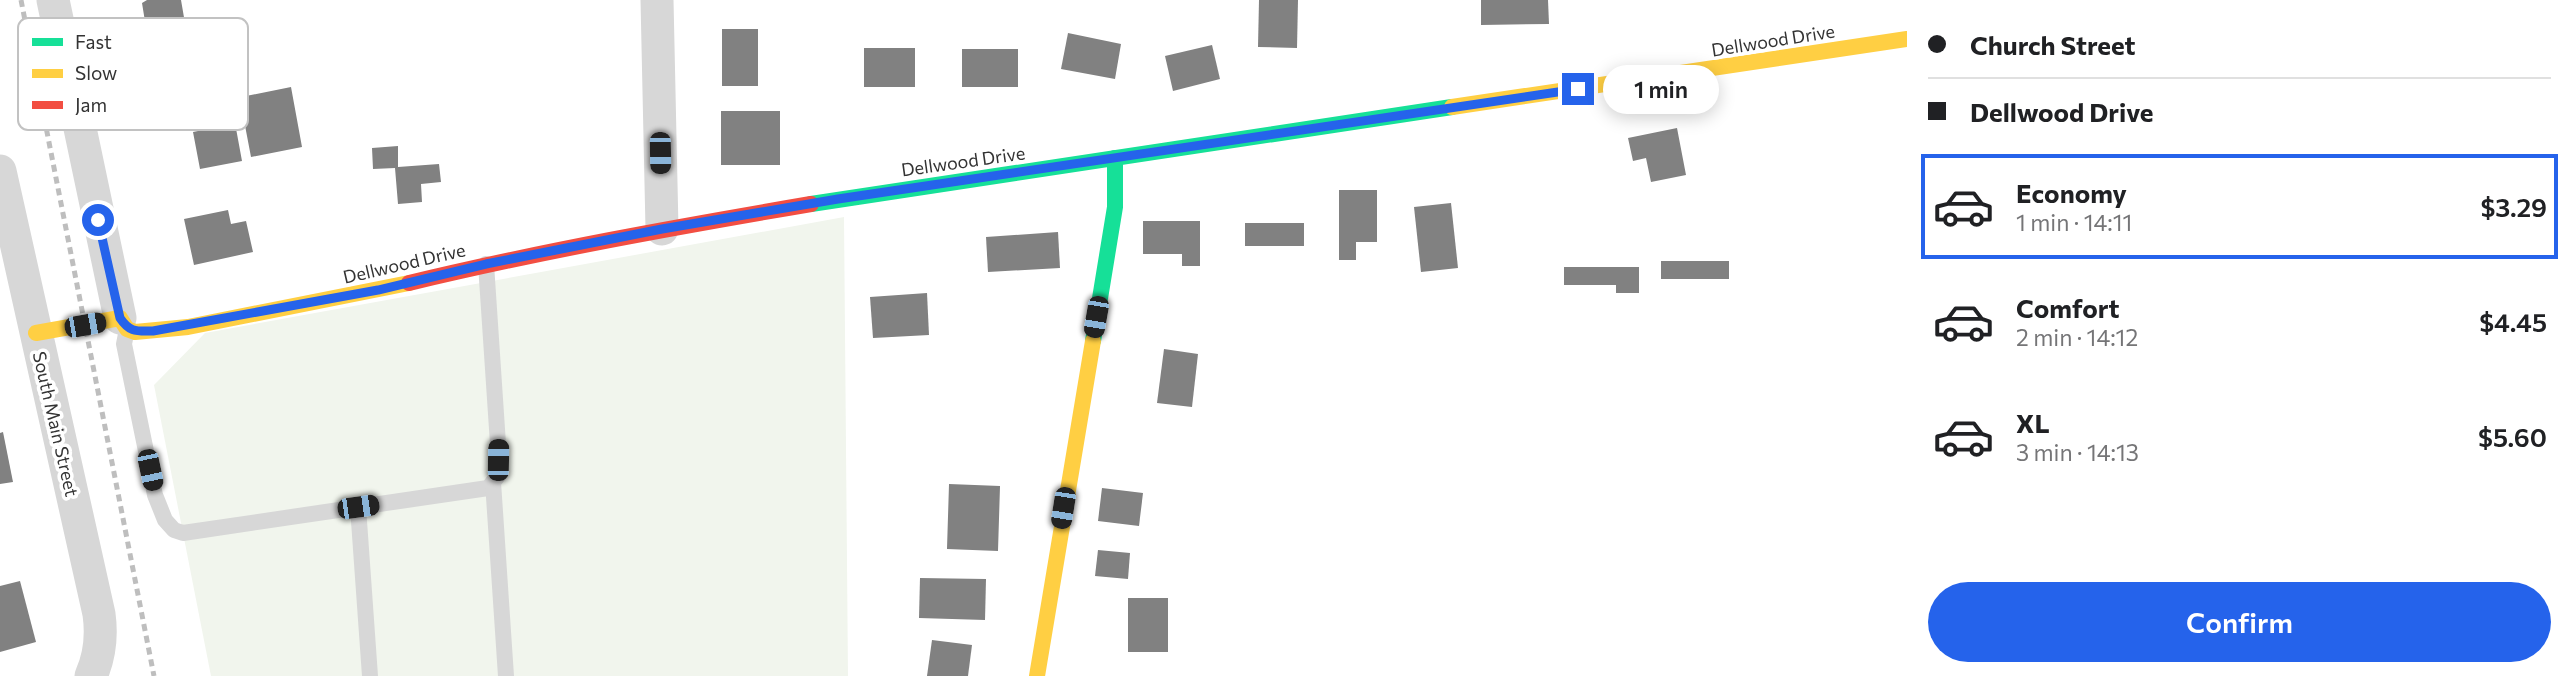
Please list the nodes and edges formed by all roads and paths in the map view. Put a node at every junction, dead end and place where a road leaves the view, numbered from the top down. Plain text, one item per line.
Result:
1 (53, 0) edge
2 (657, 0) edge
3 (57, 18) edge
4 (1907, 39) edge
5 (81, 130) edge
6 (1115, 158) junction
7 (0, 171) edge
8 (662, 229) junction
9 (486, 264) junction
10 (123, 323) junction
11 (36, 333) junction
12 (493, 482) junction
13 (358, 507) junction
14 (91, 676) edge
15 (370, 676) edge
16 (506, 676) edge
17 (1037, 676) edge

1 - 3 street
2 - 8 street
4 - 6 street, Dellwood Drive
5 - 10 street
6 - 8 street, Dellwood Drive
6 - 17 street
7 - 11 street, South Main Street
8 - 9 street, Dellwood Drive
9 - 10 street, Dellwood Drive
9 - 12 lane
10 - 11 street, Dellwood Drive
10 - 13 lane
11 - 14 street, South Main Street
12 - 13 lane
12 - 16 lane
13 - 15 lane

